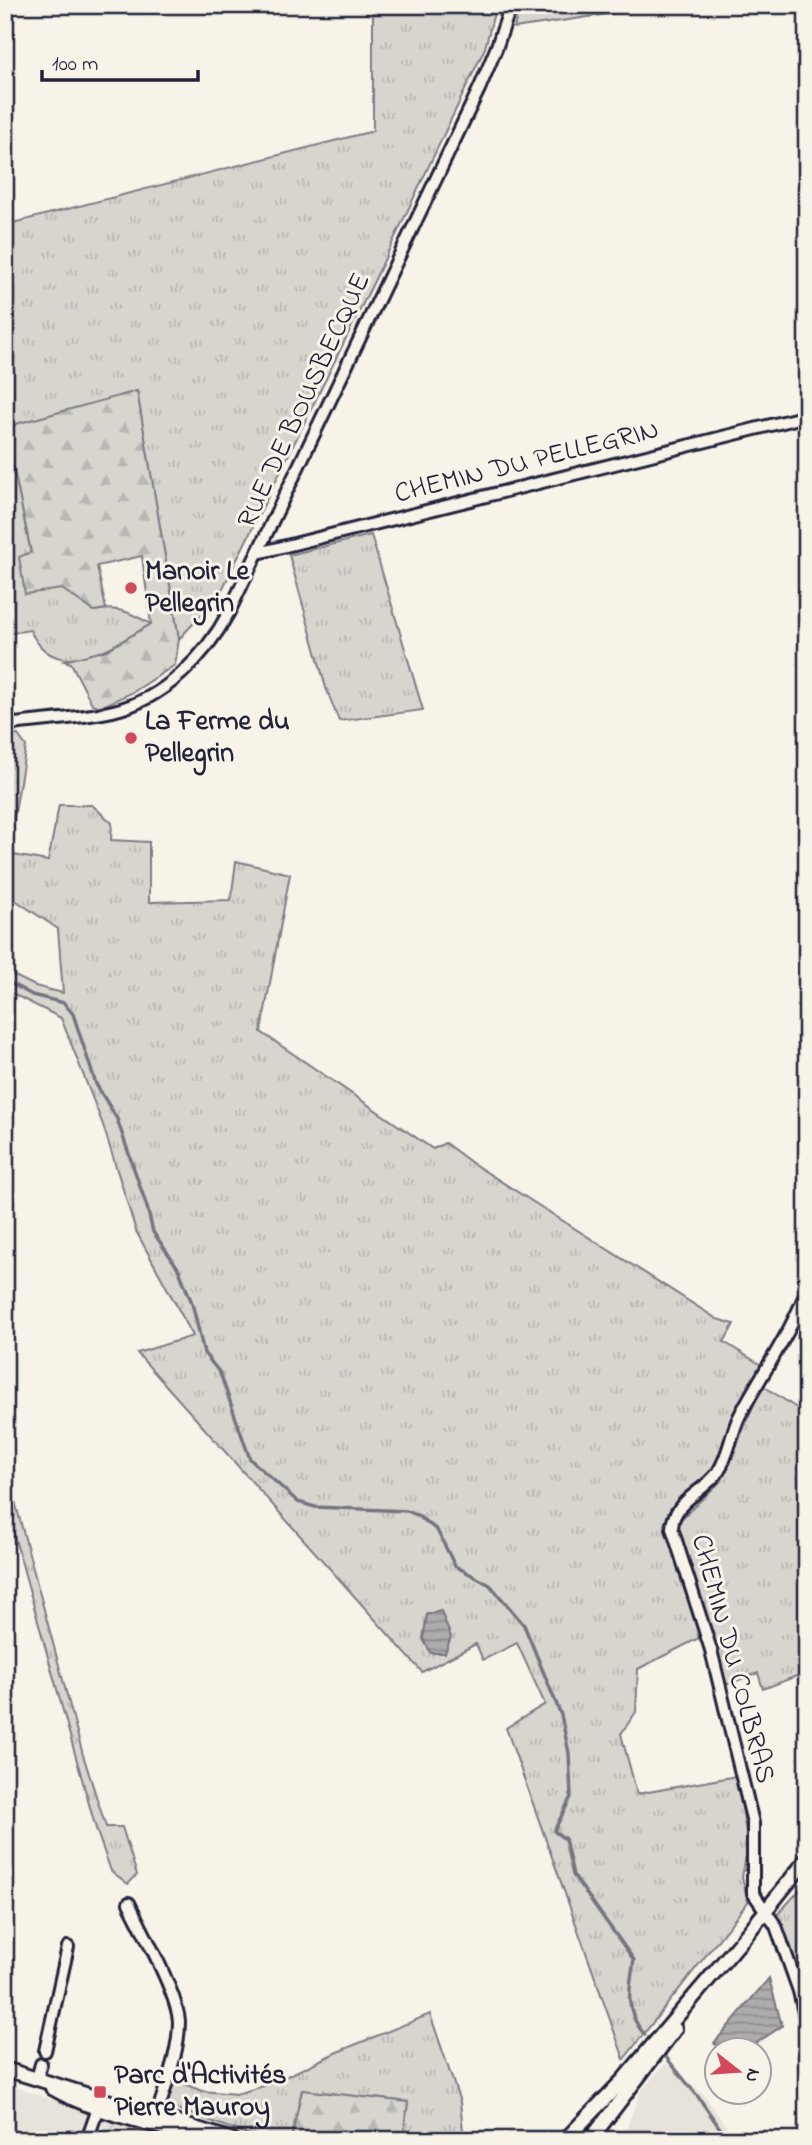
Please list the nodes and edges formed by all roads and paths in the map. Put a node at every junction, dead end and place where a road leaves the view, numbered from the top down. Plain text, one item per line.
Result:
1 (511, 5) edge
2 (807, 416) edge
3 (258, 553) junction
4 (5, 725) edge
5 (807, 1289) edge
6 (807, 1859) edge
7 (129, 1903) dead end
8 (766, 1910) junction
9 (747, 1934) junction
10 (68, 1947) dead end
11 (807, 2026) edge
12 (45, 2051) dead end
13 (807, 2058) edge
14 (41, 2064) dead end
15 (5, 2069) edge
16 (37, 2080) junction
17 (807, 2087) edge
18 (99, 2103) junction
19 (155, 2120) junction
20 (87, 2140) edge
21 (200, 2140) edge
22 (233, 2140) edge
23 (565, 2140) edge
24 (590, 2140) edge

1 - 3 street, RUE DE BOUSBECQUE
2 - 3 street, CHEMIN DU PELLEGRIN
3 - 4 street, RUE DE BOUSBECQUE
5 - 8 street, CHEMIN DU COLBRAS
6 - 8 main road
7 - 19 street
8 - 9 main road
8 - 11 street, CHEMIN DU COLBRAS
9 - 23 main road
9 - 24 main road
10 - 12 street
13 - 17 street
14 - 16 street
15 - 16 main road
16 - 18 main road
18 - 19 main road
18 - 20 street
19 - 21 main road
19 - 22 main road

